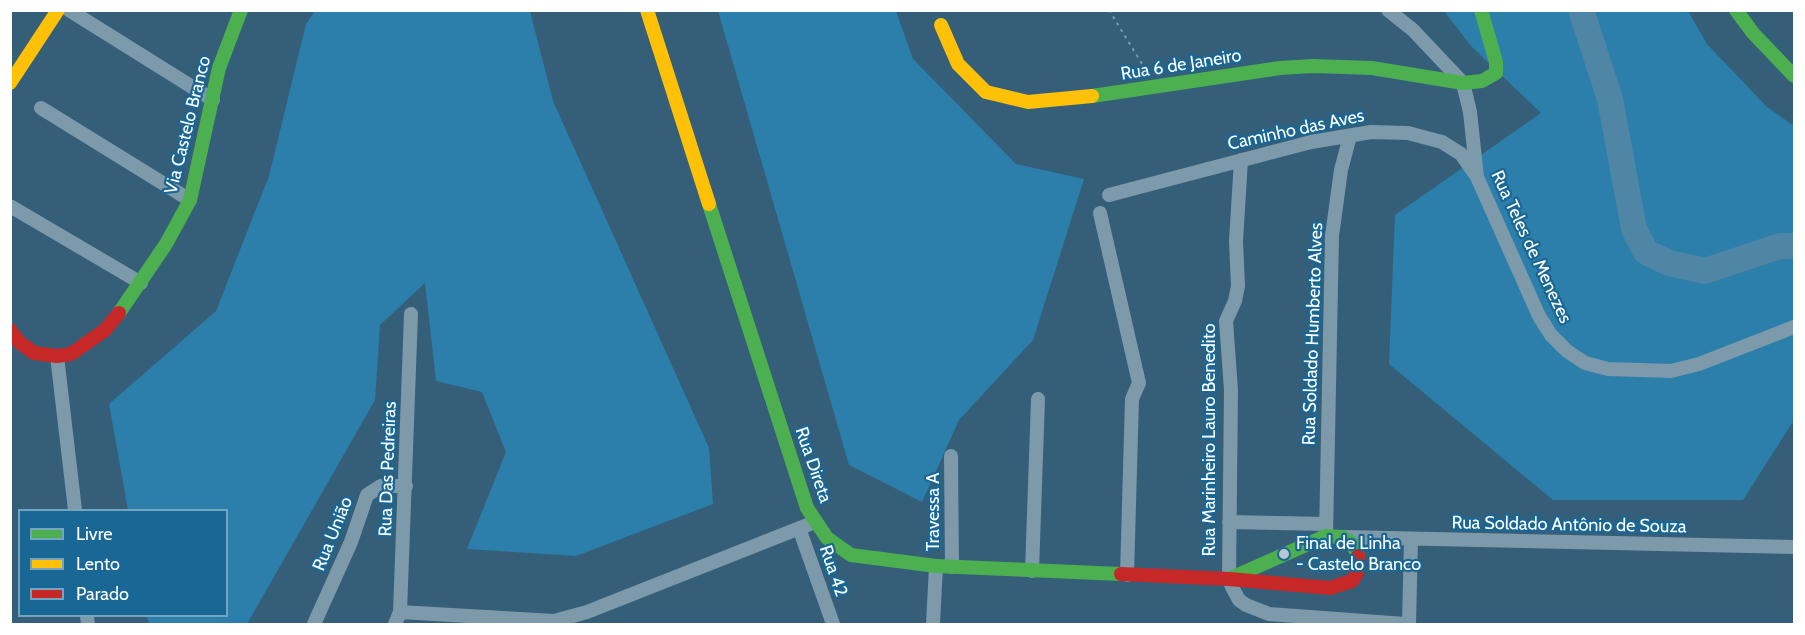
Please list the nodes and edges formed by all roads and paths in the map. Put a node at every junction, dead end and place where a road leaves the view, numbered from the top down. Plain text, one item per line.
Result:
1 (58, 10) edge
2 (69, 10) edge
3 (241, 10) edge
4 (647, 10) edge
5 (1109, 10) edge
6 (1481, 10) edge
7 (1736, 10) edge
8 (1390, 13) edge
9 (941, 25) dead end
10 (34, 46) junction
11 (10, 62) edge
12 (1794, 76) edge
13 (10, 83) edge
14 (1463, 83) junction
15 (1156, 88) junction
16 (213, 100) junction
17 (41, 108) dead end
18 (1350, 136) junction
19 (1242, 160) junction
20 (1477, 177) junction
21 (1109, 195) dead end
22 (190, 200) junction
23 (10, 206) edge
24 (1100, 213) dead end
25 (141, 283) junction
26 (411, 314) dead end
27 (1794, 327) edge
28 (10, 330) edge
29 (57, 356) junction
30 (1038, 399) dead end
31 (951, 456) dead end
32 (406, 486) junction
33 (75, 509) edge
34 (815, 522) junction
35 (1229, 522) junction
36 (799, 528) junction
37 (1326, 530) junction
38 (1343, 537) junction
39 (1411, 540) junction
40 (1794, 547) edge
41 (936, 566) junction
42 (952, 567) junction
43 (1032, 572) junction
44 (1127, 575) junction
45 (1229, 579) junction
46 (398, 618) edge
47 (829, 623) edge
48 (314, 624) edge
49 (933, 624) edge
50 (1407, 624) edge

1 - 10 street
2 - 16 street
3 - 16 street, Via Castelo Branco
4 - 34 street, Rua Direta
5 - 15 path
6 - 14 street, Rua 6 de Janeiro
7 - 12 street
8 - 14 street, Rua Teles de Menezes
9 - 15 street, Rua 6 de Janeiro
10 - 11 street
10 - 13 street
14 - 15 street, Rua 6 de Janeiro
14 - 20 street, Rua Teles de Menezes
16 - 22 street, Via Castelo Branco
17 - 22 street
18 - 19 street, Caminho das Aves
18 - 20 street, Caminho das Aves
18 - 37 street, Rua Soldado Humberto Alves
19 - 21 street, Caminho das Aves
19 - 35 street, Rua Marinheiro Lauro Benedito
20 - 27 street, Rua Teles de Menezes
22 - 25 street, Via Castelo Branco
23 - 25 street
24 - 44 street
25 - 29 street, Via Castelo Branco
26 - 32 street, Rua Das Pedreiras
28 - 29 street
29 - 33 street
30 - 43 street
31 - 42 street, Travessa A
32 - 46 street, Rua Das Pedreiras
32 - 48 street, Rua União
34 - 36 street
34 - 41 street, Rua Direta
35 - 37 street
35 - 45 street, Rua Marinheiro Lauro Benedito
36 - 46 street
36 - 47 street, Rua 42
37 - 38 street, Rua Direta
37 - 45 street, Rua Direta
38 - 39 street, Rua Soldado Antônio de Souza
38 - 45 street, Rua Direta
39 - 40 street, Rua Soldado Antônio de Souza
39 - 50 street
41 - 42 street, Rua Direta
41 - 49 street
42 - 43 street, Rua Direta
43 - 44 street, Rua Direta
44 - 45 street, Rua Direta
45 - 50 street

